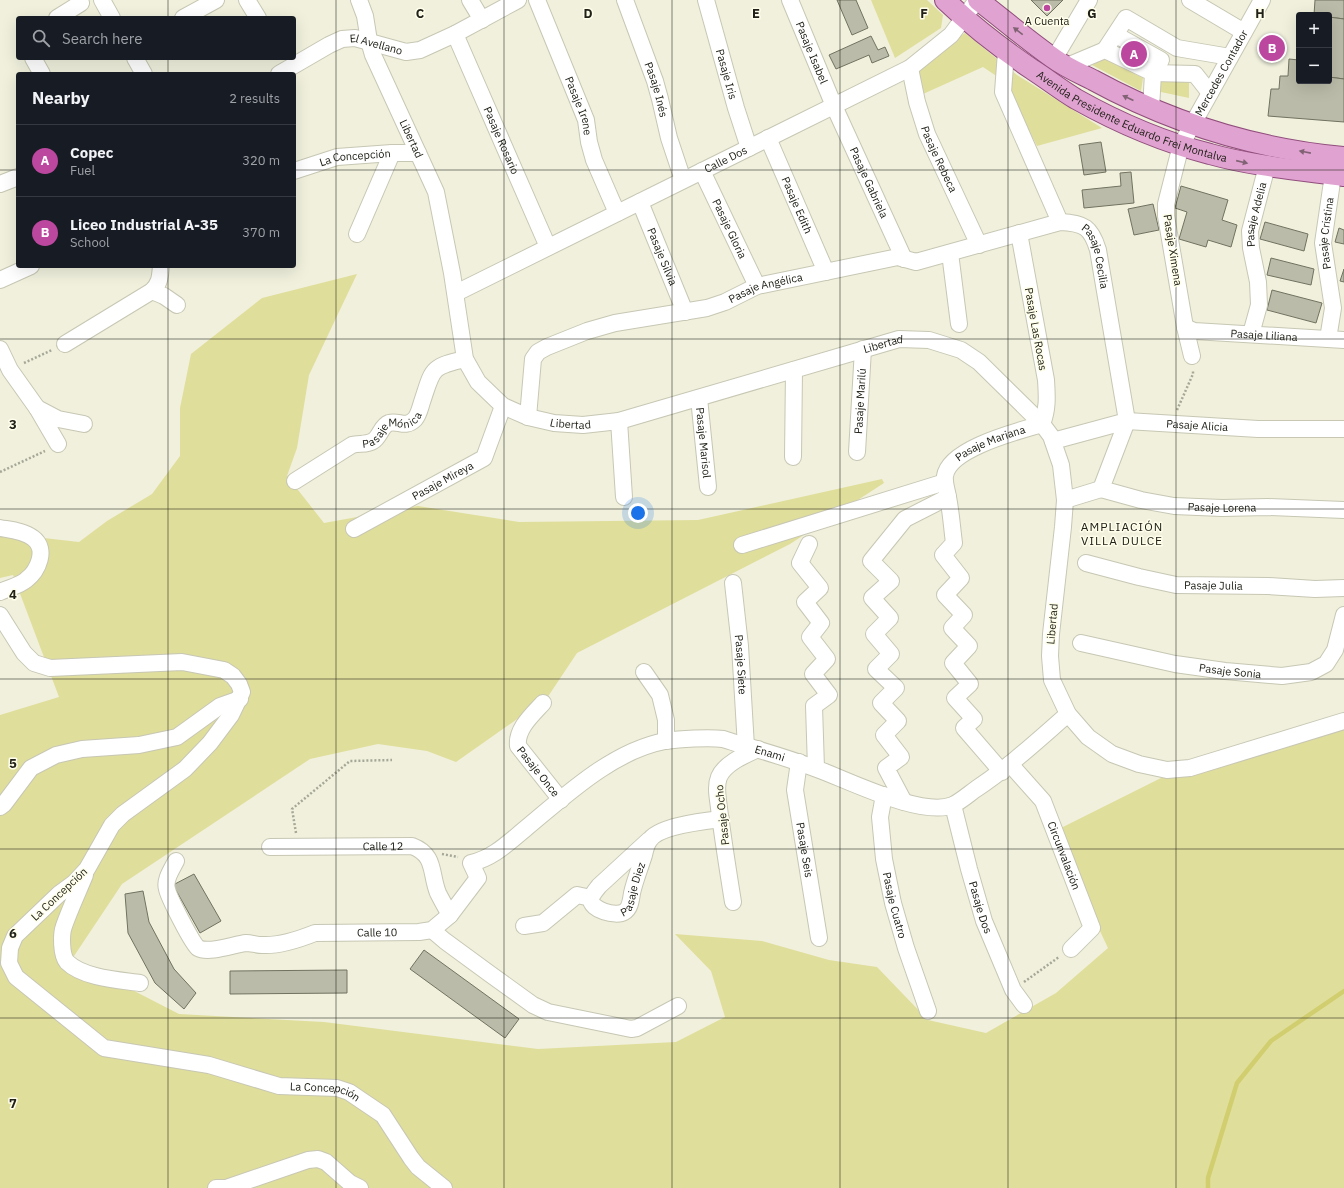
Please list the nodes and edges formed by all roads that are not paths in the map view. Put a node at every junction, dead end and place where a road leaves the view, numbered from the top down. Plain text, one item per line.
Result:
1 (102, 0) edge
2 (216, 0) edge
3 (247, 0) edge
4 (359, 0) edge
5 (470, 0) edge
6 (518, 0) edge
7 (537, 0) edge
8 (625, 0) edge
9 (706, 0) edge
10 (790, 0) edge
11 (946, 0) edge
12 (977, 0) edge
13 (1089, 0) edge
14 (1190, 0) edge
15 (1262, 0) edge
16 (81, 3) dead end
17 (60, 16) edge
18 (111, 16) edge
19 (187, 16) edge
20 (257, 16) edge
21 (963, 18) junction
22 (482, 20) junction
23 (1244, 32) junction
24 (455, 34) junction
25 (1116, 34) junction
26 (369, 41) junction
27 (1177, 48) junction
28 (1105, 50) junction
29 (1006, 52) junction
30 (1230, 57) junction
31 (34, 60) edge
32 (136, 60) edge
33 (1060, 62) junction
34 (283, 67) edge
35 (1157, 67) junction
36 (910, 68) junction
37 (41, 72) edge
38 (143, 72) edge
39 (1210, 93) junction
40 (834, 106) junction
41 (1151, 108) junction
42 (1192, 125) junction
43 (768, 138) junction
44 (1181, 145) junction
45 (749, 148) junction
46 (392, 153) junction
47 (418, 153) junction
48 (1344, 157) edge
49 (1267, 166) junction
50 (296, 170) edge
51 (702, 171) junction
52 (1338, 175) edge
53 (16, 178) edge
54 (683, 180) junction
55 (0, 183) edge
56 (640, 202) junction
57 (617, 213) junction
58 (1060, 222) junction
59 (356, 234) dead end
60 (1019, 234) junction
61 (979, 245) junction
62 (548, 247) junction
63 (950, 253) junction
64 (904, 259) junction
65 (27, 268) edge
66 (161, 268) edge
67 (826, 272) junction
68 (0, 280) edge
69 (757, 286) junction
70 (152, 291) junction
71 (456, 293) junction
72 (177, 305) dead end
73 (685, 312) junction
74 (958, 324) dead end
75 (1185, 327) junction
76 (1251, 334) junction
77 (1336, 339) edge
78 (65, 344) road end
79 (0, 349) edge
80 (863, 350) junction
81 (1192, 356) road end
82 (466, 359) junction
83 (794, 370) junction
84 (5, 372) edge
85 (699, 398) junction
86 (503, 406) junction
87 (37, 408) junction
88 (528, 417) junction
89 (619, 421) junction
90 (1126, 422) junction
91 (84, 424) dead end
92 (1042, 424) junction
93 (1344, 429) edge
94 (1053, 441) junction
95 (58, 444) road end
96 (857, 452) dead end
97 (793, 456) dead end
98 (295, 481) dead end
99 (708, 487) dead end
100 (1102, 489) junction
101 (947, 490) junction
102 (624, 497) dead end
103 (1065, 500) junction
104 (1344, 510) edge
105 (0, 528) edge
106 (354, 529) dead end
107 (809, 544) dead end
108 (742, 545) dead end
109 (1086, 562) dead end
110 (733, 583) dead end
111 (1344, 588) edge
112 (0, 592) edge
113 (0, 615) edge
114 (1344, 615) edge
115 (1081, 643) dead end
116 (644, 672) dead end
117 (240, 699) junction
118 (543, 703) dead end
119 (1068, 714) junction
120 (1344, 721) edge
121 (666, 741) junction
122 (752, 748) junction
123 (799, 762) junction
124 (816, 768) junction
125 (1006, 768) junction
126 (884, 796) junction
127 (561, 800) junction
128 (904, 802) junction
129 (953, 805) junction
130 (0, 806) edge
131 (720, 819) junction
132 (649, 840) junction
133 (270, 846) dead end
134 (176, 861) dead end
135 (87, 869) junction
136 (591, 898) junction
137 (733, 902) dead end
138 (450, 916) junction
139 (524, 926) dead end
140 (432, 930) junction
141 (819, 938) dead end
142 (1071, 949) road end
143 (140, 983) dead end
144 (1024, 1005) dead end
145 (678, 1006) dead end
146 (928, 1012) dead end
147 (216, 1188) edge
148 (360, 1188) edge
149 (444, 1188) edge

1 - 18 street
2 - 19 street
3 - 20 street
4 - 26 street, Libertad
5 - 22 street
6 - 22 street, El Avellano
7 - 57 street, Pasaje Irene
8 - 54 street, Pasaje Inés
9 - 45 street, Pasaje Iris
10 - 40 street, Pasaje Isabel
11 - 21 main road, Avenida Presidente Eduardo Frei Montalva
12 - 21 street, Calle Dos
33 -> 12 main road, Avenida Presidente Eduardo Frei Montalva
13 - 33 street
14 - 23 street
15 - 23 street, Mercedes Contador
16 - 17 street
21 - 29 main road, Avenida Presidente Eduardo Frei Montalva
21 - 36 street, Calle Dos
22 - 24 street, El Avellano
23 - 30 street, Mercedes Contador
24 - 26 street, El Avellano
24 - 62 street, Pasaje Rosario
25 - 27 street
25 - 28 street
25 - 35 street
26 - 34 street, El Avellano
26 - 47 street, Libertad
27 - 30 street
27 - 35 street
28 - 33 street
28 - 35 street
29 - 44 main road, Avenida Presidente Eduardo Frei Montalva
29 - 58 street, Pasaje Cecilia
30 - 39 street, Mercedes Contador
31 - 37 street
32 - 38 street
41 -> 33 main road, Avenida Presidente Eduardo Frei Montalva
35 - 39 street
35 - 41 street
36 - 40 street, Calle Dos
36 - 61 street, Pasaje Rebeca
39 - 42 street, Mercedes Contador
40 - 43 street, Calle Dos
40 - 64 street, Pasaje Gabriela
41 - 42 main road, Avenida Presidente Eduardo Frei Montalva
42 - 44 street, Mercedes Contador
48 -> 42 main road, Avenida Presidente Eduardo Frei Montalva
43 - 45 street, Calle Dos
43 - 67 street, Pasaje Edith
44 -> 49 main road, Avenida Presidente Eduardo Frei Montalva
44 - 75 street, Pasaje Ximena
45 - 51 street, Calle Dos
46 - 47 street, La Concepción
46 - 50 street, La Concepción
46 - 59 street
47 - 71 street, Libertad
49 - 52 main road, Avenida Presidente Eduardo Frei Montalva
49 - 76 street, Pasaje Adelia
51 - 54 street, Calle Dos
51 - 69 street, Pasaje Gloria
52 - 77 street, Pasaje Cristina
53 - 55 street
54 - 56 street, Calle Dos
56 - 57 street, Calle Dos
56 - 73 street, Pasaje Silvia
57 - 62 street, Calle Dos
58 - 60 street, Pasaje Angélica
58 - 90 street, Pasaje Cecilia
60 - 61 street, Pasaje Angélica
60 - 92 street, Pasaje Las Rocas
61 - 63 street, Pasaje Angélica
62 - 71 street, Calle Dos
63 - 64 street, Pasaje Angélica
63 - 74 street
64 - 67 street, Pasaje Angélica
65 - 68 street
66 - 70 street
67 - 69 street, Pasaje Angélica
69 - 73 street, Pasaje Angélica
70 - 72 street
70 - 78 street
71 - 82 street, Libertad
73 - 88 street, Pasaje Angélica
75 - 76 street, Pasaje Liliana
75 - 81 street, Pasaje Ximena
76 - 77 street, Pasaje Liliana
79 - 84 street
80 - 83 street, Libertad
80 - 92 street, Libertad
80 - 96 street, Pasaje Marilú
82 - 86 street, Libertad
82 - 98 street, Pasaje Mónica
83 - 85 street, Libertad
83 - 97 street
84 - 87 street
85 - 89 street, Libertad
85 - 99 street, Pasaje Marisol
86 - 88 street, Libertad
86 - 106 street, Pasaje Mireya
87 - 91 street
87 - 95 street
88 - 89 street, Libertad
89 - 102 street
90 - 93 street, Pasaje Alicia
90 - 94 street, Pasaje Alicia
90 - 100 street
92 - 94 street, Libertad
92 - 101 street, Pasaje Mariana
94 - 103 street, Libertad
100 - 103 street
100 - 104 street, Pasaje Lorena
101 - 108 street
101 - 125 street
101 - 128 street
103 - 119 street, Libertad
105 - 112 street
107 - 124 street
109 - 111 street, Pasaje Julia
110 - 122 street, Pasaje Siete
113 - 117 street
114 - 115 street, Pasaje Sonia
116 - 121 street
117 - 130 street
117 - 135 street, La Concepción
118 - 127 street, Pasaje Once
119 - 120 street, Libertad
119 - 125 street, Enami
121 - 122 street, Enami
121 - 127 street, Enami
122 - 123 street, Enami
122 - 131 street, Pasaje Ocho
123 - 124 street, Enami
123 - 141 street, Pasaje Seis
124 - 126 street, Enami
125 - 129 street, Enami
125 - 142 street, Circunvalación
126 - 128 street, Enami
126 - 146 street, Pasaje Cuatro
127 - 138 street, Enami
128 - 129 street, Enami
129 - 144 street, Pasaje Dos
131 - 132 street, Pasaje Diez
131 - 137 street, Pasaje Ocho
132 - 136 street, Pasaje Diez
132 - 136 street, Pasaje Diez
133 - 138 street, Calle 12
134 - 140 street, Calle 10
135 - 143 street
135 - 149 street, La Concepción
136 - 139 street
138 - 140 street
140 - 145 street
147 - 148 street

